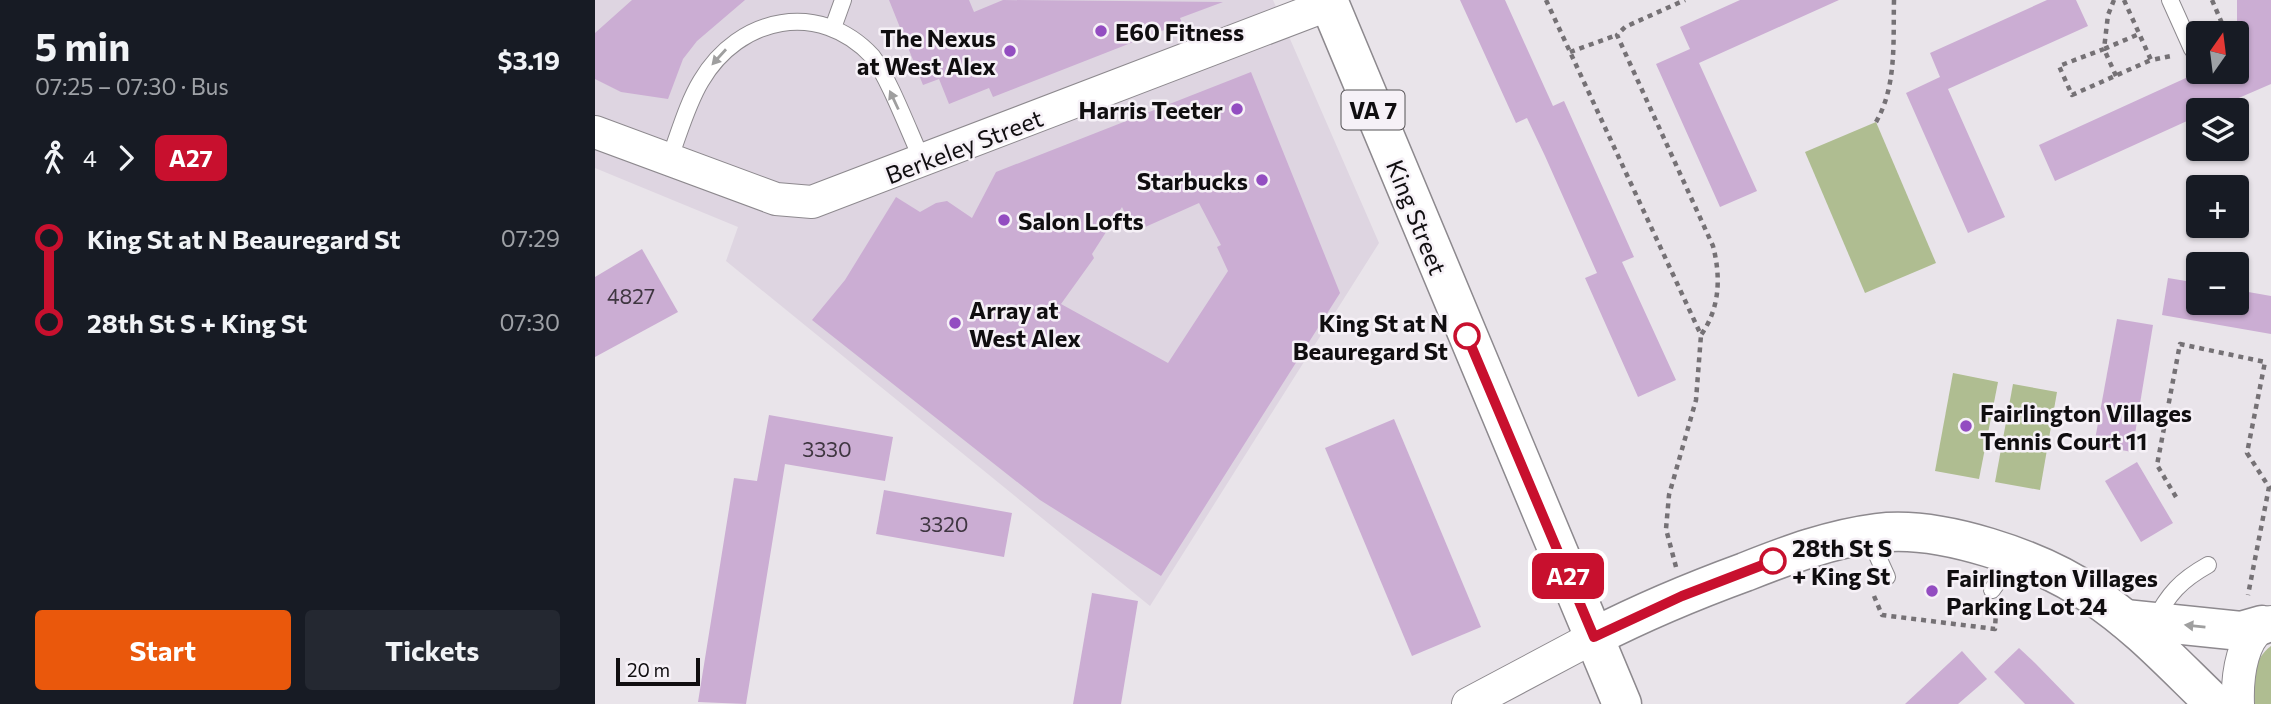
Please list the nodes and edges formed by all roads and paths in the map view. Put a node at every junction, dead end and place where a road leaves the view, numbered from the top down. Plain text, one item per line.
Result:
1 (843, 0) edge
2 (1546, 0) edge
3 (1685, 0) edge
4 (1894, 0) edge
5 (2114, 0) edge
6 (2124, 0) edge
7 (2171, 0) edge
8 (2212, 0) edge
9 (1329, 2) edge
10 (2221, 21) edge
11 (834, 25) junction
12 (2139, 34) junction
13 (1616, 35) junction
14 (2186, 36) edge
15 (2104, 50) junction
16 (2186, 51) edge
17 (1570, 52) junction
18 (2151, 60) junction
19 (2116, 76) junction
20 (1876, 122) dead end
21 (595, 132) edge
22 (669, 160) junction
23 (923, 162) junction
24 (1701, 335) junction
25 (2176, 497) dead end
26 (1868, 535) junction
27 (2015, 557) junction
28 (2208, 565) dead end
29 (1676, 568) dead end
30 (1887, 577) dead end
31 (1869, 584) dead end
32 (1995, 596) joint
33 (2260, 614) edge
34 (2140, 620) junction
35 (1594, 637) junction
36 (1468, 704) edge
37 (1622, 704) edge
38 (2215, 704) edge
39 (2238, 704) edge

1 - 11 lane
2 - 17 path
3 - 13 path
4 - 20 path
5 - 15 path
6 - 12 path
7 - 14 lane
8 - 10 path
9 - 23 street, Berkeley Street
9 - 35 street, King Street / VA 7
11 -> 22 lane
23 -> 11 lane
12 - 15 path
12 - 18 path
13 - 17 path
13 - 24 path
15 - 19 path
15 - 19 path
16 - 18 path
17 - 24 path
18 - 19 path
21 - 22 street, Berkeley Street
22 - 23 street, Berkeley Street
24 - 29 path
25 - 33 path
26 - 27 street
26 - 30 lane
26 - 35 street
27 - 32 lane
27 - 34 street
28 - 34 lane
31 - 32 path
33 -> 34 street
33 - 39 street
34 - 38 street
35 - 36 street
35 - 37 street, King Street / VA 7

